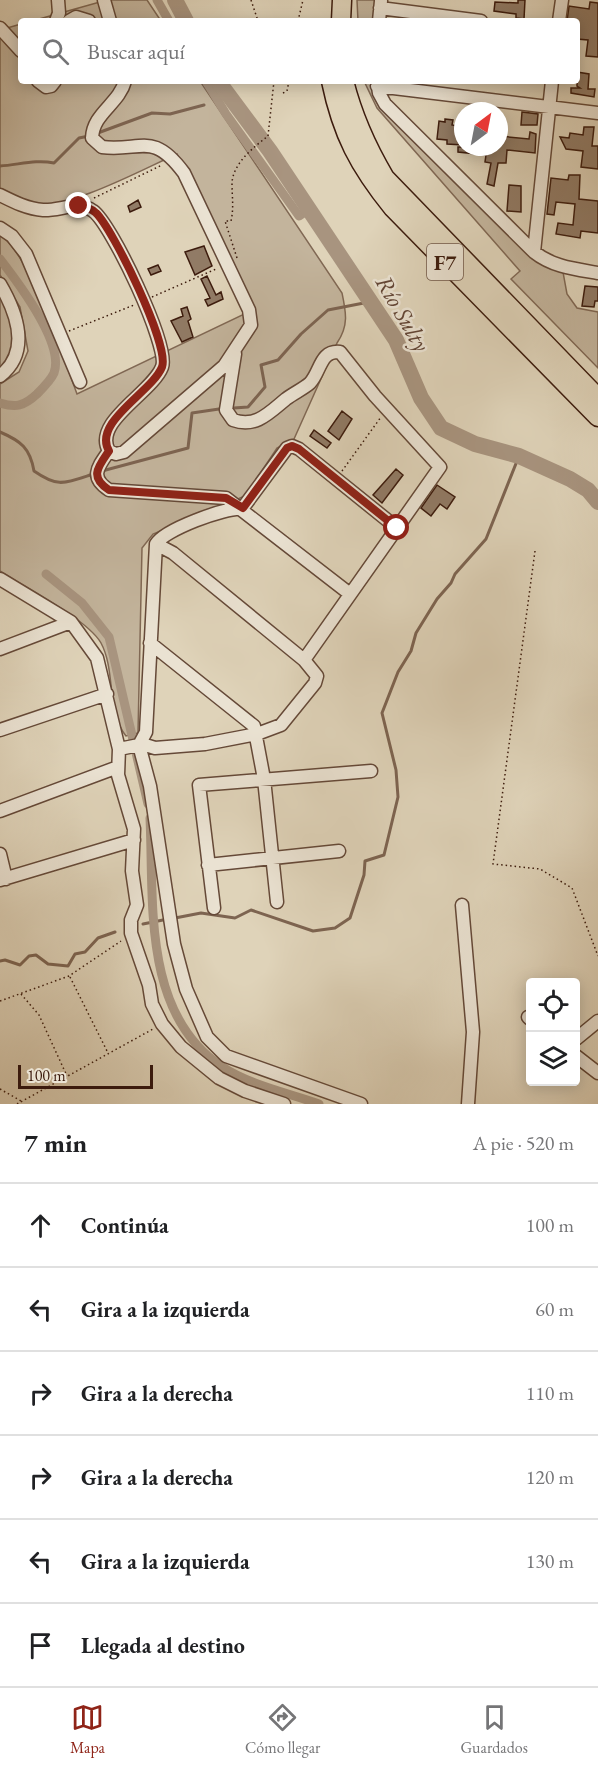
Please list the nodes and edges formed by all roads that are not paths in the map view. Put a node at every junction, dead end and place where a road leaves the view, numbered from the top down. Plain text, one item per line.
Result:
1 (58, 0) edge
2 (104, 0) edge
3 (330, 0) edge
4 (342, 0) edge
5 (562, 0) edge
6 (381, 4) edge
7 (57, 18) edge
8 (109, 18) edge
9 (329, 18) edge
10 (341, 18) edge
11 (463, 18) edge
12 (560, 18) edge
13 (0, 28) edge
14 (18, 48) edge
15 (332, 84) edge
16 (345, 84) edge
17 (377, 84) edge
18 (384, 84) edge
19 (552, 84) edge
20 (123, 87) edge
21 (549, 106) junction
22 (598, 113) edge
23 (0, 195) edge
24 (0, 228) edge
25 (534, 252) junction
26 (598, 273) edge
27 (0, 284) edge
28 (235, 352) junction
29 (0, 376) edge
30 (80, 382) dead end
31 (598, 398) edge
32 (598, 417) edge
33 (109, 451) junction
34 (243, 508) junction
35 (397, 528) junction
36 (156, 544) junction
37 (0, 579) edge
38 (350, 594) junction
39 (71, 622) junction
40 (150, 643) junction
41 (0, 649) edge
42 (304, 660) junction
43 (107, 694) junction
44 (0, 730) edge
45 (257, 734) junction
46 (140, 745) junction
47 (118, 749) junction
48 (118, 767) junction
49 (371, 771) dead end
50 (264, 779) junction
51 (0, 811) edge
52 (134, 840) junction
53 (339, 851) dead end
54 (0, 854) edge
55 (274, 858) junction
56 (208, 865) junction
57 (3, 879) edge
58 (277, 902) dead end
59 (462, 905) dead end
60 (214, 908) dead end
61 (598, 1020) edge
62 (580, 1036) edge
63 (580, 1059) edge
64 (598, 1073) edge
65 (284, 1104) edge
66 (360, 1104) edge
67 (468, 1104) edge

1 - 7 street
2 - 8 street
3 - 9 highway
4 - 10 highway
5 - 12 street
6 - 11 street
13 - 14 street
15 - 32 highway, F7
16 - 31 highway, F7
17 - 25 street
18 - 21 street
19 - 21 street
20 - 28 street
21 - 22 street
21 - 25 street
23 - 33 street
24 - 30 street
25 - 26 street
27 - 29 street
28 - 33 street
28 - 35 street
33 - 34 street
34 - 35 street
34 - 36 street
34 - 38 street
35 - 38 street
36 - 40 street
36 - 42 street
37 - 39 street
38 - 42 street
39 - 41 street
39 - 43 street
40 - 45 street
40 - 46 street
42 - 45 street
43 - 44 street
43 - 47 street
45 - 46 street
45 - 50 street
46 - 47 street
46 - 66 street
47 - 48 street
48 - 51 street
48 - 52 street
49 - 50 street
50 - 55 street
50 - 56 street
52 - 57 street
52 - 65 street
53 - 55 street
54 - 57 street
55 - 56 street
55 - 58 street
56 - 60 street
59 - 67 street
61 - 62 street
63 - 64 street

